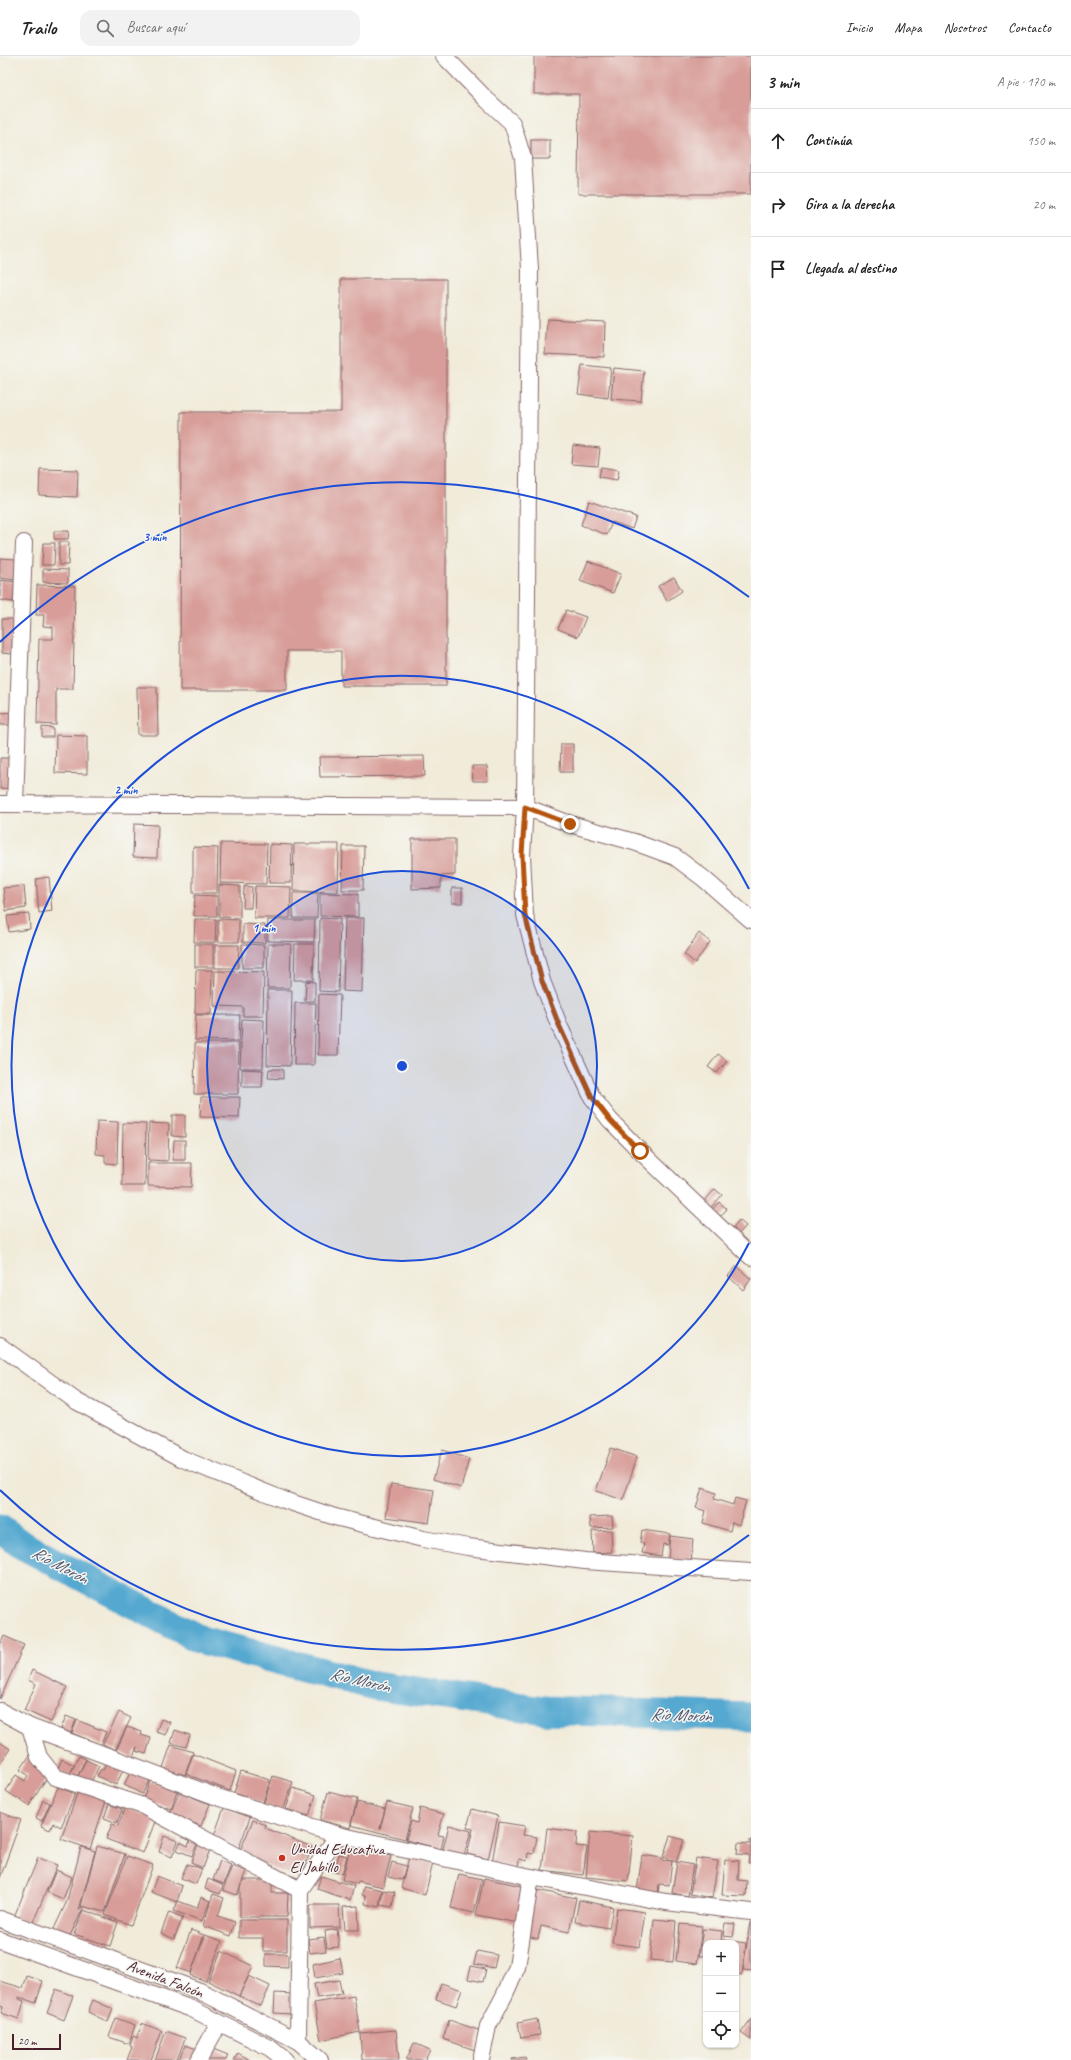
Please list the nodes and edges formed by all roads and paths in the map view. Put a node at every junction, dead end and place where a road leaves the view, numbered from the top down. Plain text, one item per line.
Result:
1 (444, 56) edge
2 (24, 543) dead end
3 (8, 804) edge
4 (525, 807) junction
5 (751, 920) edge
6 (751, 1257) edge
7 (0, 1346) edge
8 (751, 1572) edge
9 (0, 1711) edge
10 (30, 1727) junction
11 (338, 1834) junction
12 (531, 1876) junction
13 (300, 1890) junction
14 (751, 1912) edge
15 (0, 1919) edge
16 (0, 1940) edge
17 (219, 2023) junction
18 (298, 2041) junction
19 (199, 2060) edge
20 (285, 2060) edge
21 (320, 2060) edge
22 (481, 2060) edge

1 - 4 street
2 - 3 street
3 - 4 street
4 - 5 street
4 - 6 street
7 - 8 street
9 - 10 street
10 - 11 street
10 - 13 street
11 - 12 street
11 - 13 street
12 - 14 street
12 - 22 street
13 - 18 street
15 - 18 street, Avenida Falcón
16 - 17 street, Avenida Falcón
17 - 19 street
17 - 20 street, Avenida Falcón
18 - 21 street, Avenida Falcón

